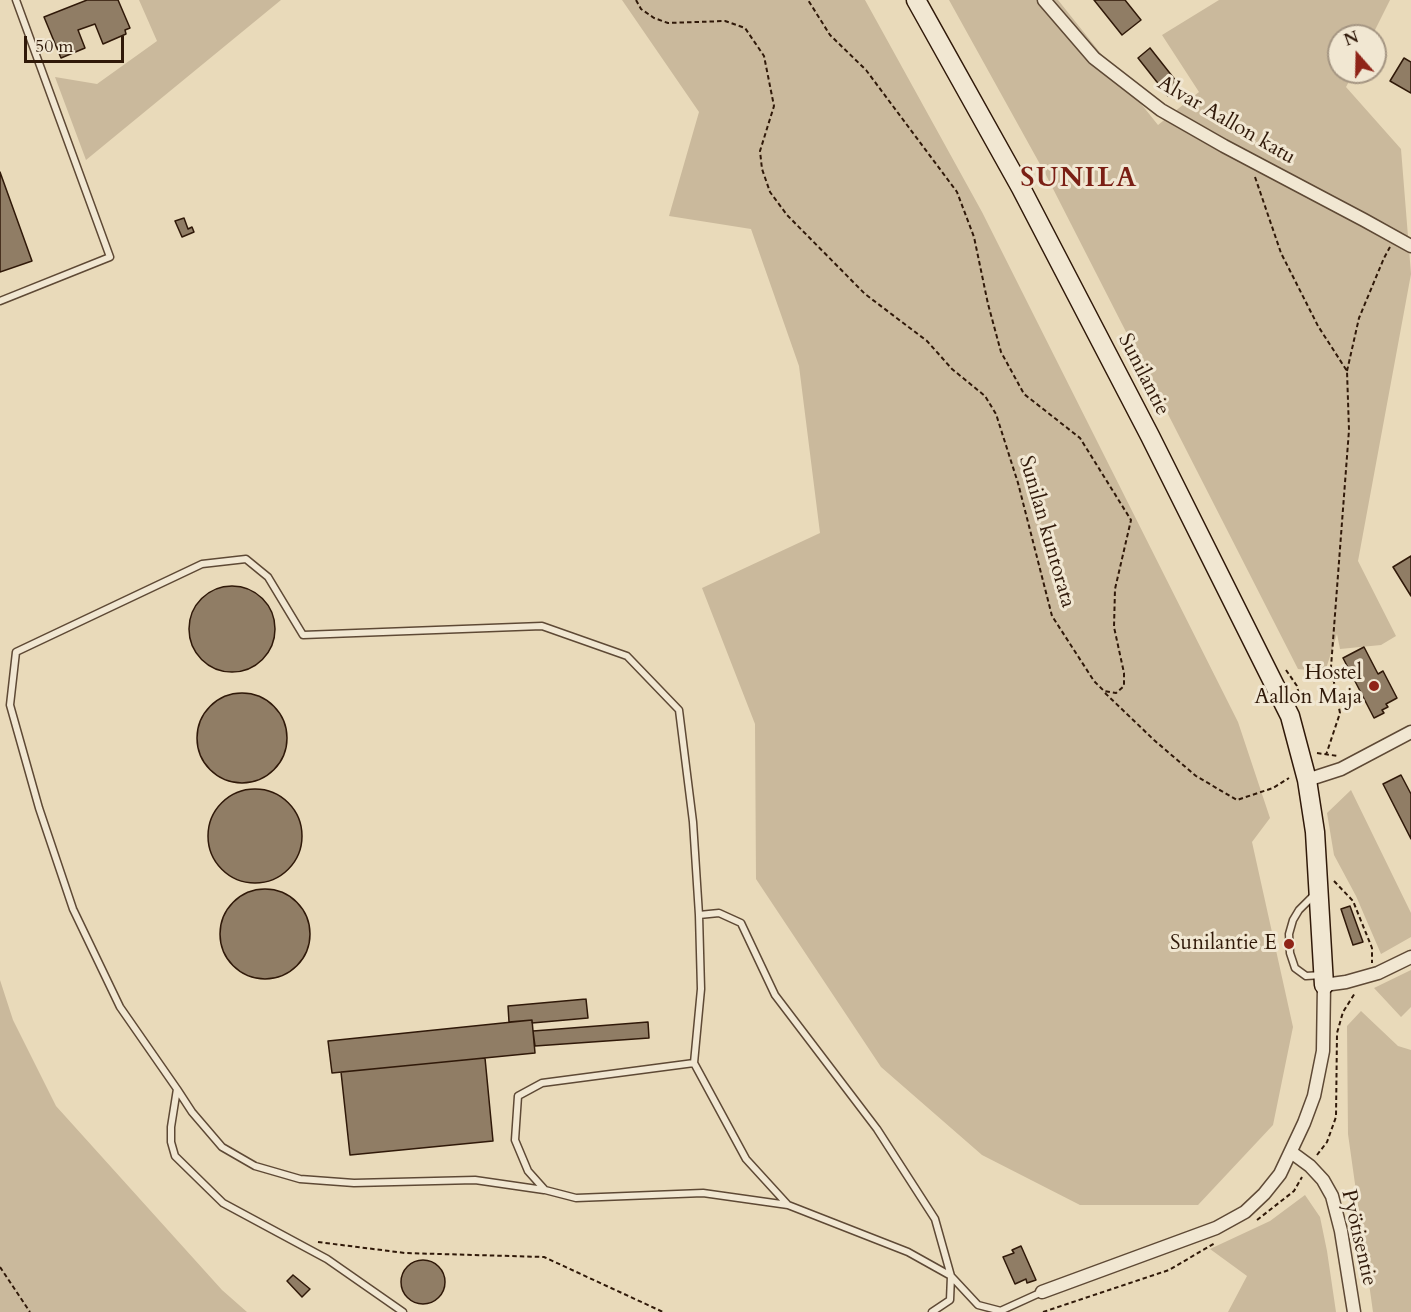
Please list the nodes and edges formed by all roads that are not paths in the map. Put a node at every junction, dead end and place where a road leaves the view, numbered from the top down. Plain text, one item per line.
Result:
1 (16, 0) edge
2 (916, 0) edge
3 (1044, 0) edge
4 (1411, 246) edge
5 (0, 301) edge
6 (1411, 732) edge
7 (1306, 775) junction
8 (1319, 890) junction
9 (699, 915) junction
10 (1411, 957) edge
11 (1324, 980) junction
12 (694, 1063) junction
13 (177, 1089) junction
14 (1291, 1152) junction
15 (545, 1190) junction
16 (788, 1205) junction
17 (951, 1276) junction
18 (1042, 1292) joint
19 (999, 1311) edge
20 (403, 1312) edge
21 (932, 1312) edge
22 (1354, 1312) edge

1 - 5 lane
2 - 7 street, Sunilantie
3 - 4 street, Alvar Aallon katu
6 - 7 street
7 - 8 street, Sunilantie
8 - 11 street, Sunilantie
8 - 11 lane
9 - 12 lane
9 - 13 lane
9 - 17 lane
10 - 11 street
11 - 14 street
12 - 15 lane
12 - 16 lane
13 - 15 lane
13 - 20 lane
14 - 18 street
14 - 22 street, Pyötisentie
15 - 16 lane
16 - 17 lane
17 - 19 lane
17 - 21 lane
18 - 19 lane

